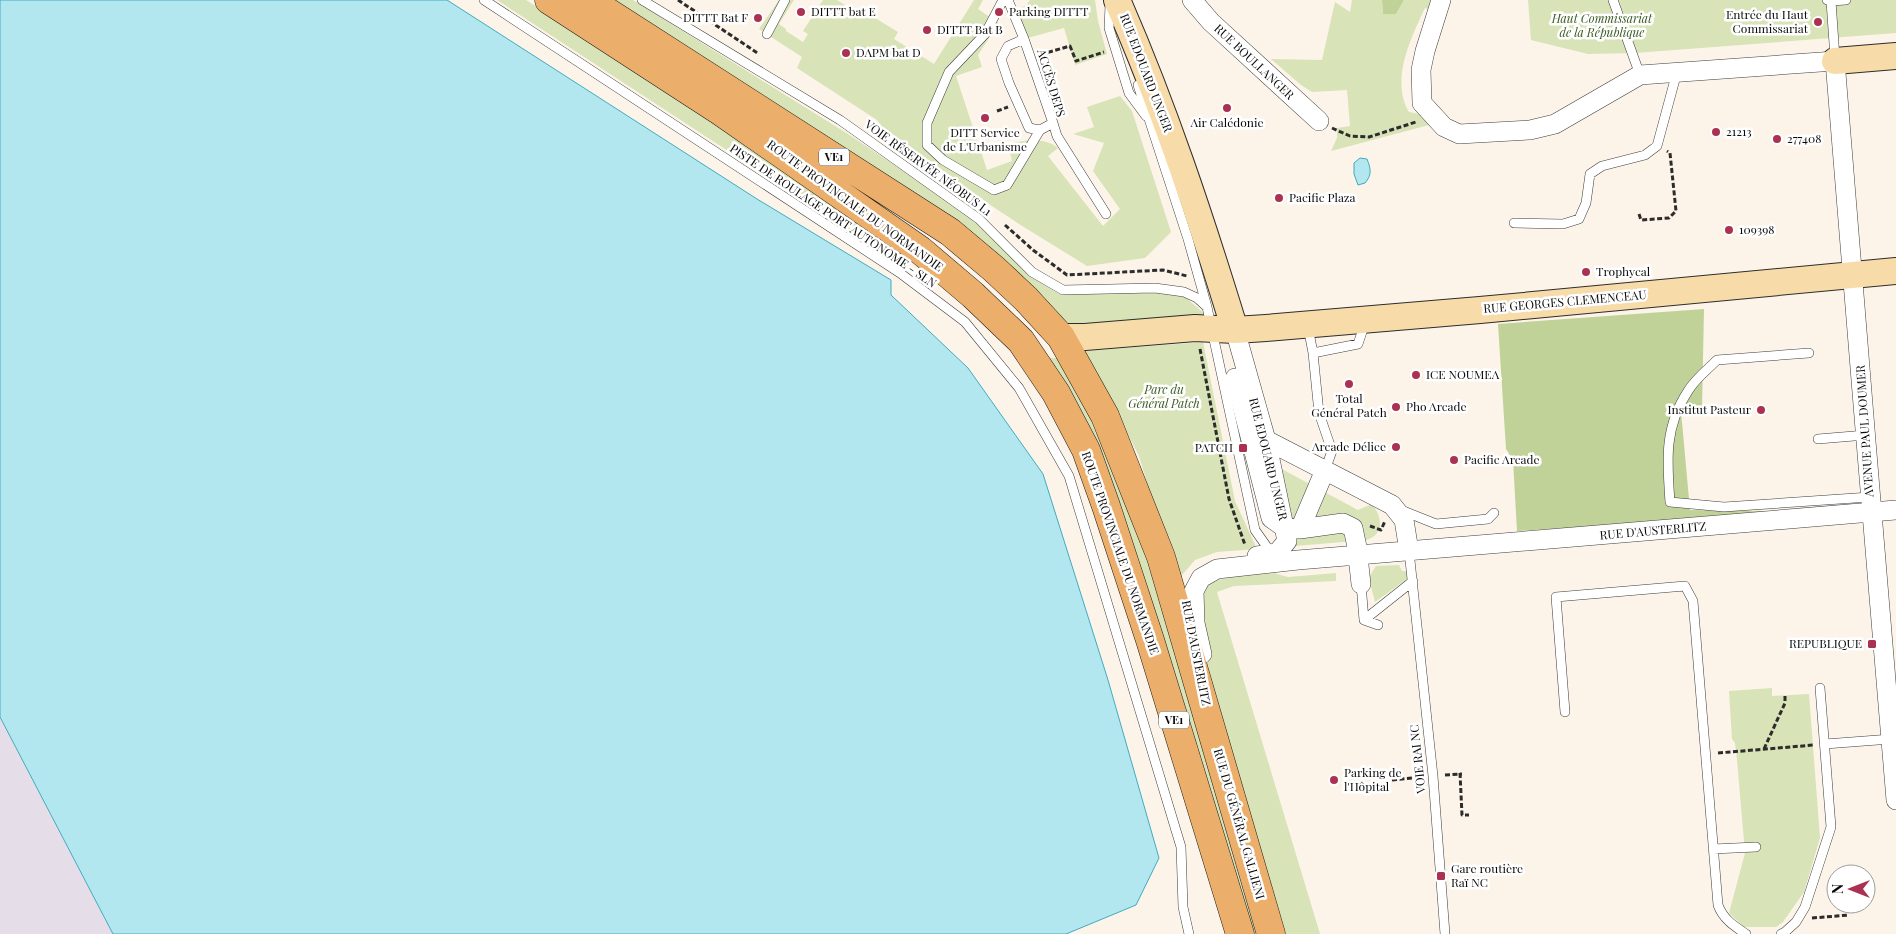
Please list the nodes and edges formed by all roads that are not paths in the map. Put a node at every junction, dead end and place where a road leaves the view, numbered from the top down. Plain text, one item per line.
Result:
1 (484, 0) edge
2 (549, 0) edge
3 (588, 0) edge
4 (642, 0) edge
5 (785, 0) edge
6 (1003, 0) edge
7 (1008, 0) edge
8 (1105, 0) edge
9 (1110, 0) edge
10 (1192, 0) edge
11 (1441, 0) edge
12 (1613, 0) edge
13 (1829, 0) edge
14 (1846, 0) edge
15 (1113, 5) edge
16 (767, 34) dead end
17 (1024, 39) junction
18 (1896, 56) edge
19 (1835, 61) junction
20 (1677, 72) junction
21 (1640, 74) junction
22 (1136, 78) dead end
23 (1150, 120) junction
24 (1319, 121) road end
25 (1053, 123) junction
26 (1040, 130) junction
27 (1174, 146) junction
28 (1106, 214) dead end
29 (1514, 223) dead end
30 (920, 250) junction
31 (1896, 271) edge
32 (1852, 274) junction
33 (1366, 320) junction
34 (1307, 324) junction
35 (1214, 328) junction
36 (1064, 342) junction
37 (1313, 353) junction
38 (1809, 353) dead end
39 (1866, 435) junction
40 (1818, 439) dead end
41 (1266, 440) junction
42 (1326, 470) junction
43 (1392, 505) junction
44 (1870, 505) junction
45 (1896, 510) edge
46 (1494, 513) dead end
47 (1293, 528) junction
48 (1409, 551) junction
49 (1277, 553) junction
50 (1358, 555) junction
51 (1298, 560) junction
52 (1413, 581) junction
53 (1361, 584) joint
54 (1364, 620) junction
55 (1378, 625) dead end
56 (1820, 688) dead end
57 (1565, 712) dead end
58 (1208, 714) junction
59 (1893, 739) edge
60 (1824, 744) junction
61 (1896, 800) edge
62 (1207, 830) junction
63 (1756, 847) dead end
64 (1713, 850) junction
65 (1189, 934) edge
66 (1229, 934) edge
67 (1240, 934) edge
68 (1271, 934) edge
69 (1445, 934) edge
70 (1746, 934) edge
71 (1781, 934) edge

1 - 65 lane, PISTE DE ROULAGE PORT AUTONOME - SLN
2 - 30 main road, ROUTE PROVINCIALE DU NORMANDIE / VE1
3 - 36 main road, ROUTE PROVINCIALE DU NORMANDIE / VE1
4 - 35 lane, VOIE RÉSERVÉE NÉOBUS L1
5 - 16 lane
6 - 26 lane
7 - 17 lane, ACCÈS DEPS
8 - 15 lane
9 - 15 lane
10 - 24 street, RUE BOULLANGER
11 - 21 street
12 - 21 lane
13 - 14 lane
13 - 19 lane
15 - 23 lane
15 - 27 street, RUE EDOUARD UNGER
17 - 25 lane, ACCÈS DEPS
17 - 26 lane, ACCÈS DEPS
18 - 19 street
19 - 20 street
19 - 32 street, AVENUE PAUL DOUMER
20 - 21 street
20 - 29 lane
22 - 23 lane
23 - 27 lane
23 - 35 lane
25 - 26 lane, ACCÈS DEPS
25 - 28 lane
27 - 35 street, RUE EDOUARD UNGER
30 - 36 main road
30 - 62 main road, ROUTE PROVINCIALE DU NORMANDIE / VE1
31 - 32 street, RUE GEORGES CLEMENCEAU
32 - 33 street, RUE GEORGES CLEMENCEAU
32 - 39 street, AVENUE PAUL DOUMER
33 - 34 street, RUE GEORGES CLEMENCEAU
33 - 37 lane
34 - 35 street, RUE GEORGES CLEMENCEAU
34 - 37 lane
35 - 36 street, RUE GEORGES CLEMENCEAU
35 - 41 street, RUE EDOUARD UNGER
35 - 47 street, RUE EDOUARD UNGER
35 - 49 lane
36 - 58 main road, ROUTE PROVINCIALE DU NORMANDIE / VE1
37 - 42 lane
38 - 44 lane
39 - 40 lane
39 - 44 street, AVENUE PAUL DOUMER
41 - 42 street
41 - 47 street, RUE EDOUARD UNGER
42 - 43 street
42 - 47 street
43 - 46 lane
43 - 48 street
44 - 45 street, RUE D'AUSTERLITZ
44 - 48 street, RUE D'AUSTERLITZ
44 - 59 street, AVENUE PAUL DOUMER
47 - 49 street
47 - 50 street
48 - 50 street, RUE D'AUSTERLITZ
48 - 52 lane, VOIE RAI NC
49 - 51 lane
49 - 58 street, RUE D'AUSTERLITZ
50 - 51 street, RUE D'AUSTERLITZ
50 - 53 street
51 - 58 street, RUE D'AUSTERLITZ
52 - 54 lane
52 - 69 lane, VOIE RAI NC
53 - 54 lane
54 - 55 lane
56 - 60 lane
57 - 64 lane
58 - 68 main road, RUE DU GÉNÉRAL GALLIENI / VE1
59 - 60 lane
59 - 61 street, AVENUE PAUL DOUMER
60 - 71 lane
62 - 66 main road
62 - 67 main road, ROUTE PROVINCIALE DU NORMANDIE / VE1
63 - 64 lane
64 - 70 lane

